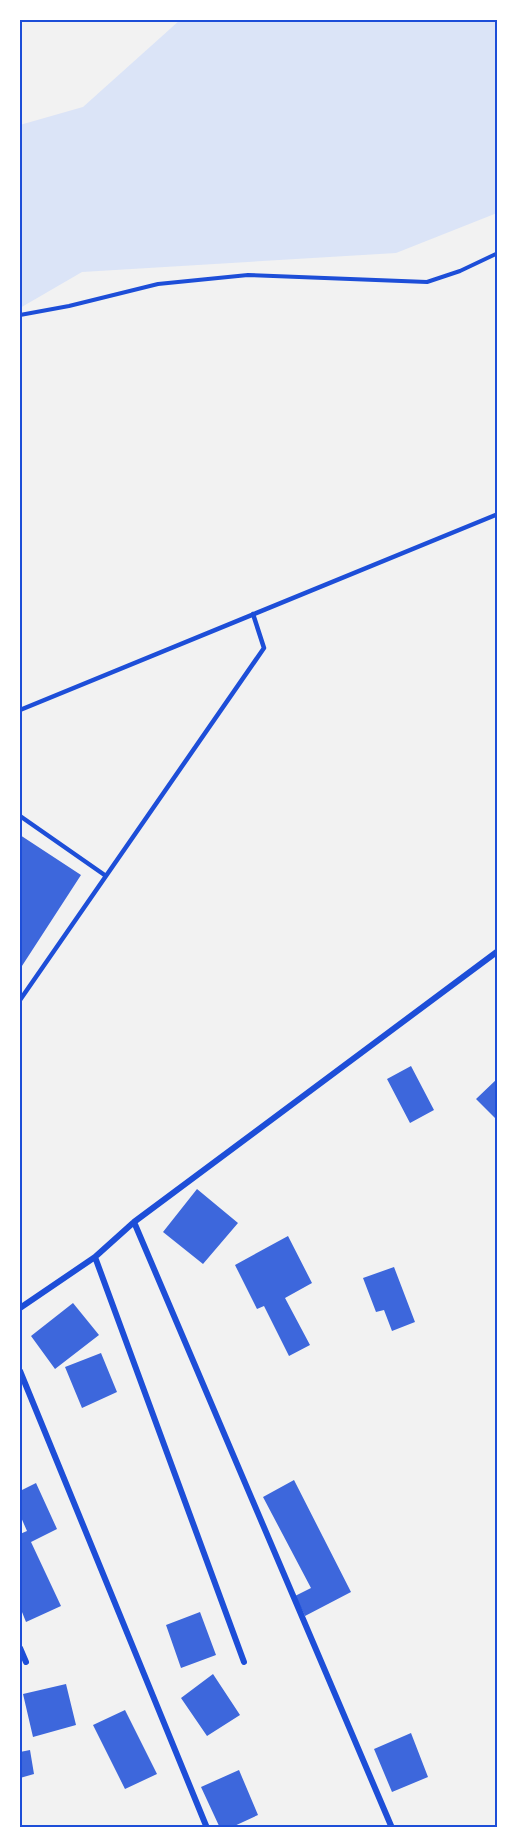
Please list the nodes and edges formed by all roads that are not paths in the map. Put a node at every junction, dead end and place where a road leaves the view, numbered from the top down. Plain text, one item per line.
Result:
1 (498, 514) edge
2 (253, 614) junction
3 (20, 710) edge
4 (20, 816) edge
5 (106, 876) junction
6 (498, 951) edge
7 (20, 1000) edge
8 (134, 1222) junction
9 (95, 1257) junction
10 (20, 1308) edge
11 (20, 1371) edge
12 (20, 1648) edge
13 (26, 1662) dead end
14 (244, 1662) dead end
15 (207, 1827) edge
16 (392, 1827) edge

1 - 2 lane
2 - 3 lane
2 - 5 lane
4 - 5 lane
5 - 7 lane
6 - 8 street
8 - 9 street
8 - 16 street
9 - 10 street
9 - 14 street
11 - 15 street
12 - 13 street

